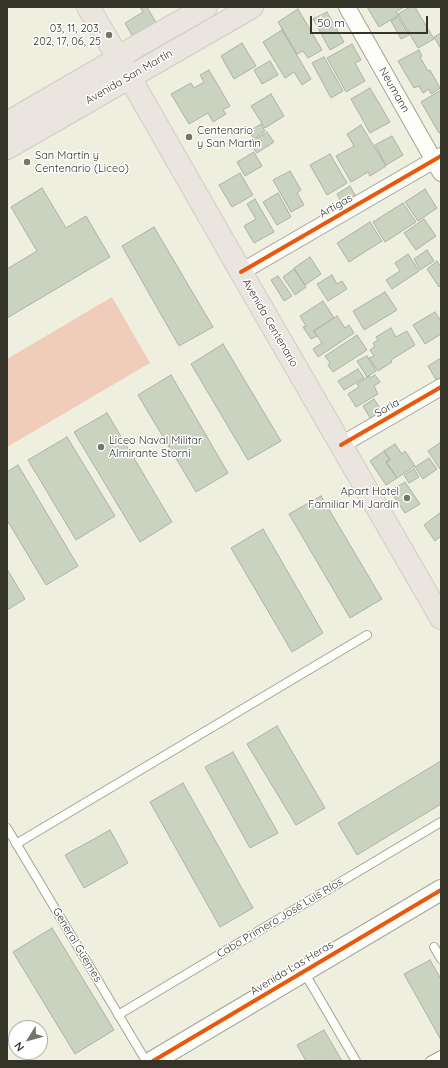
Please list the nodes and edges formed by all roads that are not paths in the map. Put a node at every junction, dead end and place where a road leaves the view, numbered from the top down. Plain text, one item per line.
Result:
1 (88, 7) edge
2 (206, 7) edge
3 (252, 7) edge
4 (347, 7) edge
5 (119, 58) junction
6 (130, 77) junction
7 (7, 123) edge
8 (7, 148) edge
9 (439, 163) edge
10 (241, 272) junction
11 (441, 387) edge
12 (341, 445) junction
13 (441, 618) edge
14 (367, 635) dead end
15 (441, 822) edge
16 (7, 828) edge
17 (16, 844) junction
18 (441, 890) edge
19 (434, 947) dead end
20 (441, 959) edge
21 (304, 971) junction
22 (118, 1015) junction
23 (441, 1054) edge
24 (146, 1061) edge
25 (153, 1061) edge
26 (356, 1061) edge
27 (430, 1061) edge

1 - 5 main road, Avenida Centenario
2 - 5 main road, Avenida San Martín
3 - 6 main road, Avenida San Martín
4 - 9 street, Neumann
5 - 6 main road, Avenida Centenario
5 - 7 main road, Avenida San Martín
6 - 8 main road, Avenida San Martín
6 - 10 main road, Avenida Centenario
9 - 10 street, Artigas
10 - 12 main road, Avenida Centenario
11 - 12 street, Soria
12 - 13 main road, Avenida Centenario
14 - 17 lane
15 - 22 lane, Cabo Primero José Luis Ríos
16 - 17 lane, General Güemes
17 - 22 lane, General Güemes
18 - 21 street, Avenida Las Heras
19 - 20 lane
21 - 25 street, Avenida Las Heras
21 - 26 lane
22 - 24 lane, General Güemes
23 - 27 lane

